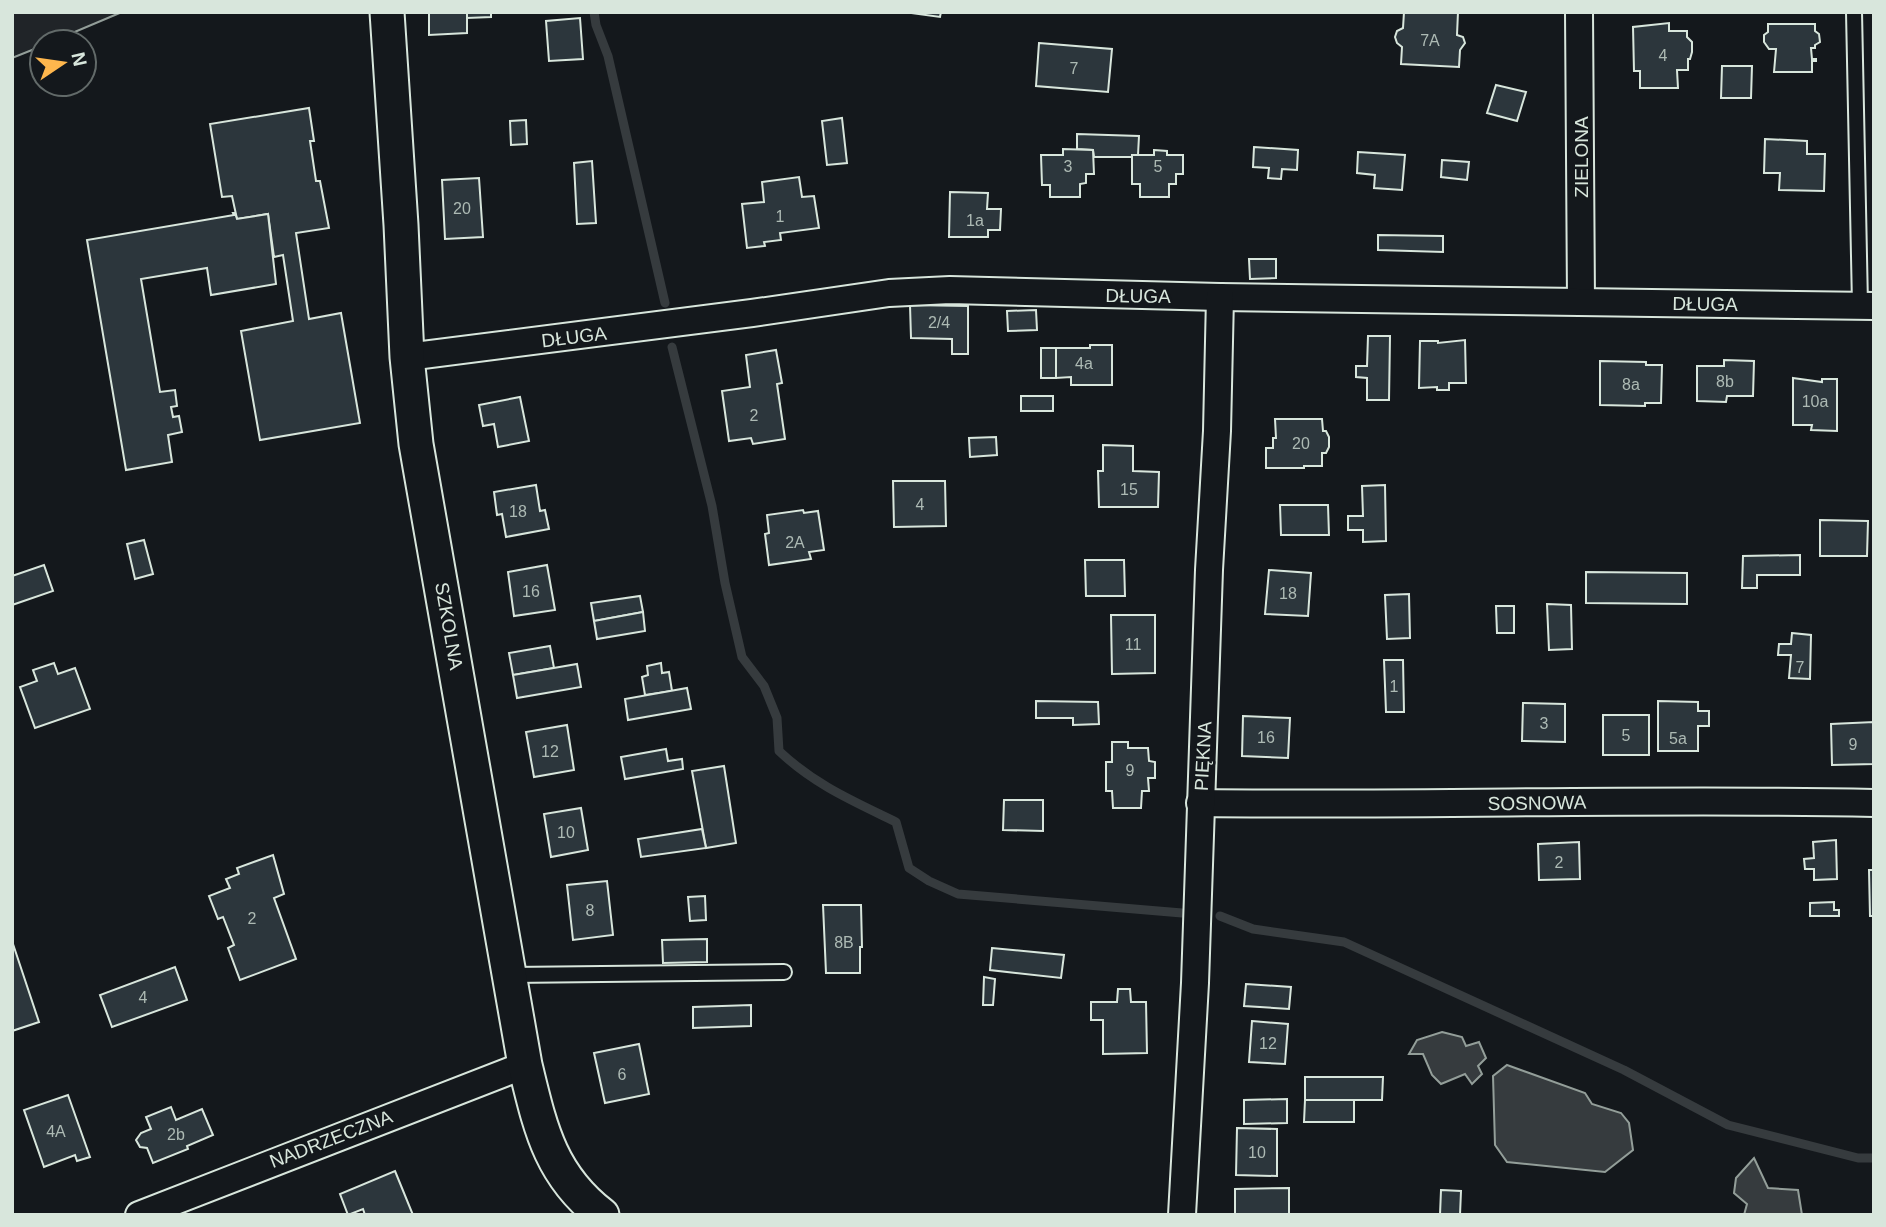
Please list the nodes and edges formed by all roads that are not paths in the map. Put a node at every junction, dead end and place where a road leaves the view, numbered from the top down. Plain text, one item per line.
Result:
1 (387, 12) edge
2 (1579, 12) edge
3 (1854, 12) edge
4 (1220, 297) junction
5 (1581, 301) junction
6 (1867, 305) edge
7 (407, 357) junction
8 (1200, 803) junction
9 (1874, 803) edge
10 (784, 972) dead end
11 (510, 975) junction
12 (525, 1065) junction
13 (139, 1215) edge
14 (602, 1215) edge
15 (1182, 1215) edge

1 - 7 street, SZKOLNA
2 - 5 street, ZIELONA
3 - 6 lane
4 - 5 street, DŁUGA
4 - 7 street, DŁUGA
4 - 8 street, PIĘKNA
5 - 6 street, DŁUGA
7 - 11 street, SZKOLNA
8 - 9 street, SOSNOWA
8 - 15 street, PIĘKNA
10 - 11 lane
11 - 12 street, SZKOLNA
12 - 13 street, NADRZECZNA
12 - 14 street, SZKOLNA

